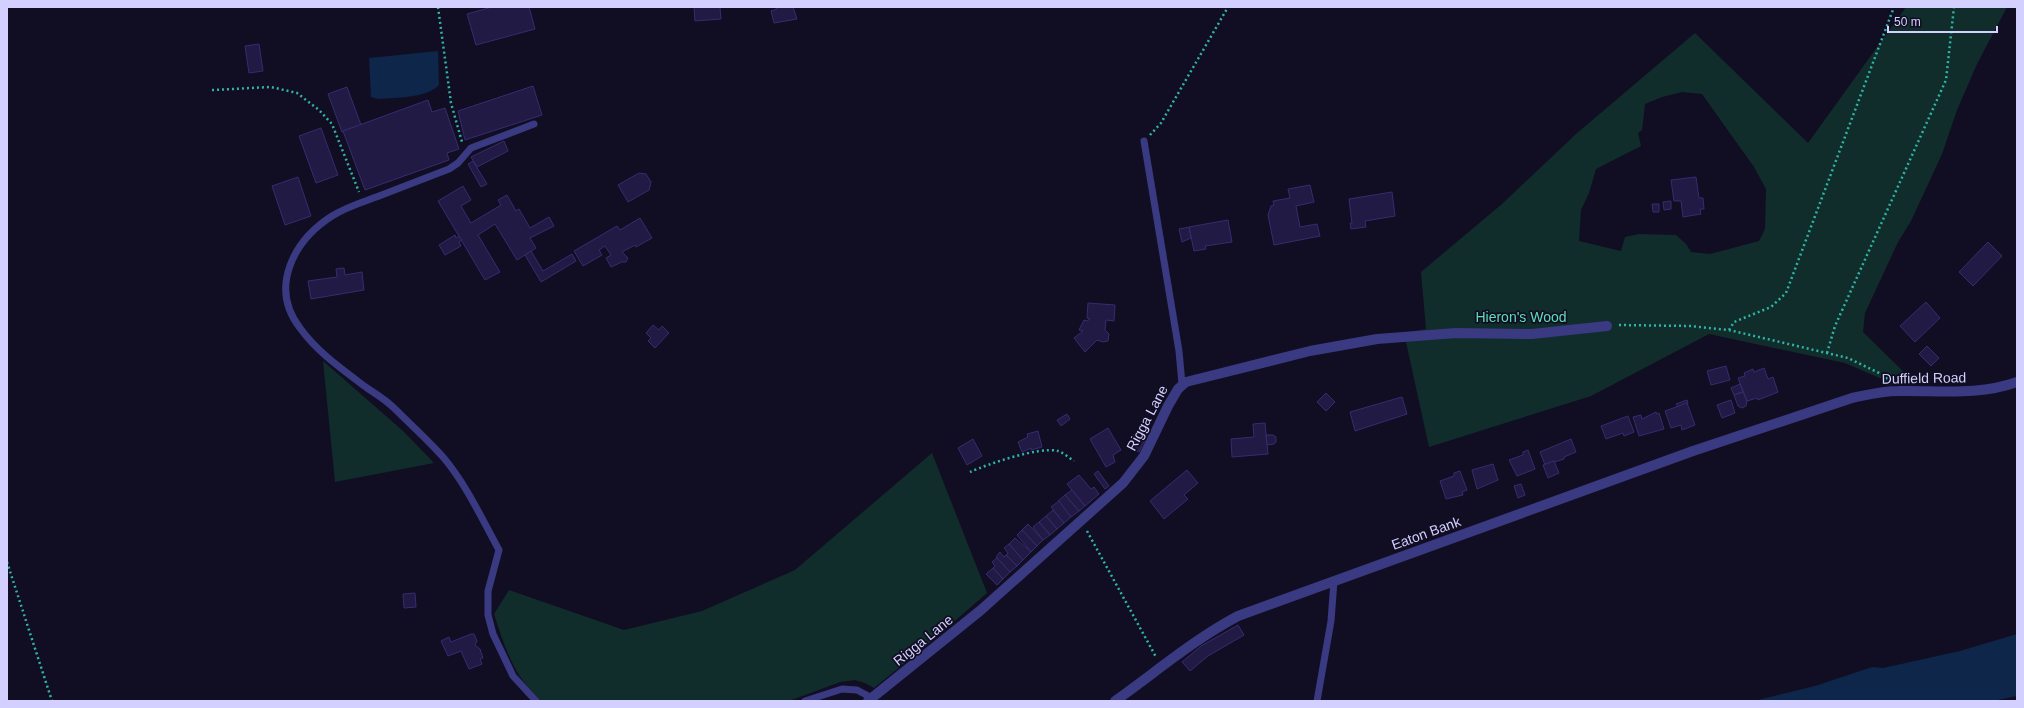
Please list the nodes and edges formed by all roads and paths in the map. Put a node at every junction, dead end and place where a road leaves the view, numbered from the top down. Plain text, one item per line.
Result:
1 (438, 7) edge
2 (1228, 7) edge
3 (1894, 7) edge
4 (1954, 7) edge
5 (212, 90) dead end
6 (534, 124) dead end
7 (1144, 141) joint
8 (466, 153) junction
9 (362, 202) junction
10 (1607, 326) joint
11 (1729, 330) junction
12 (1828, 353) junction
13 (2017, 382) edge
14 (1182, 384) junction
15 (1898, 391) junction
16 (1764, 428) joint
17 (1074, 462) dead end
18 (970, 472) dead end
19 (1081, 521) junction
20 (7, 562) edge
21 (1334, 581) junction
22 (1162, 668) junction
23 (870, 699) edge
24 (52, 701) edge
25 (536, 701) edge
26 (804, 701) edge
27 (1115, 701) edge
28 (1318, 701) edge

1 - 8 path
2 - 7 path
3 - 11 path
4 - 12 path
5 - 9 path
6 - 8 lane
7 - 14 lane
8 - 9 lane
9 - 25 lane
10 - 11 path
10 - 14 street, Rigga Lane
11 - 12 path
12 - 15 path
13 - 15 street, Duffield Road
14 - 19 street, Rigga Lane
15 - 16 street, Duffield Road
16 - 21 street, Eaton Bank
17 - 18 path
19 - 22 path
19 - 23 street, Rigga Lane
20 - 24 path
21 - 22 street, Eaton Bank
21 - 28 lane
22 - 27 street, Eaton Bank
23 - 26 lane

